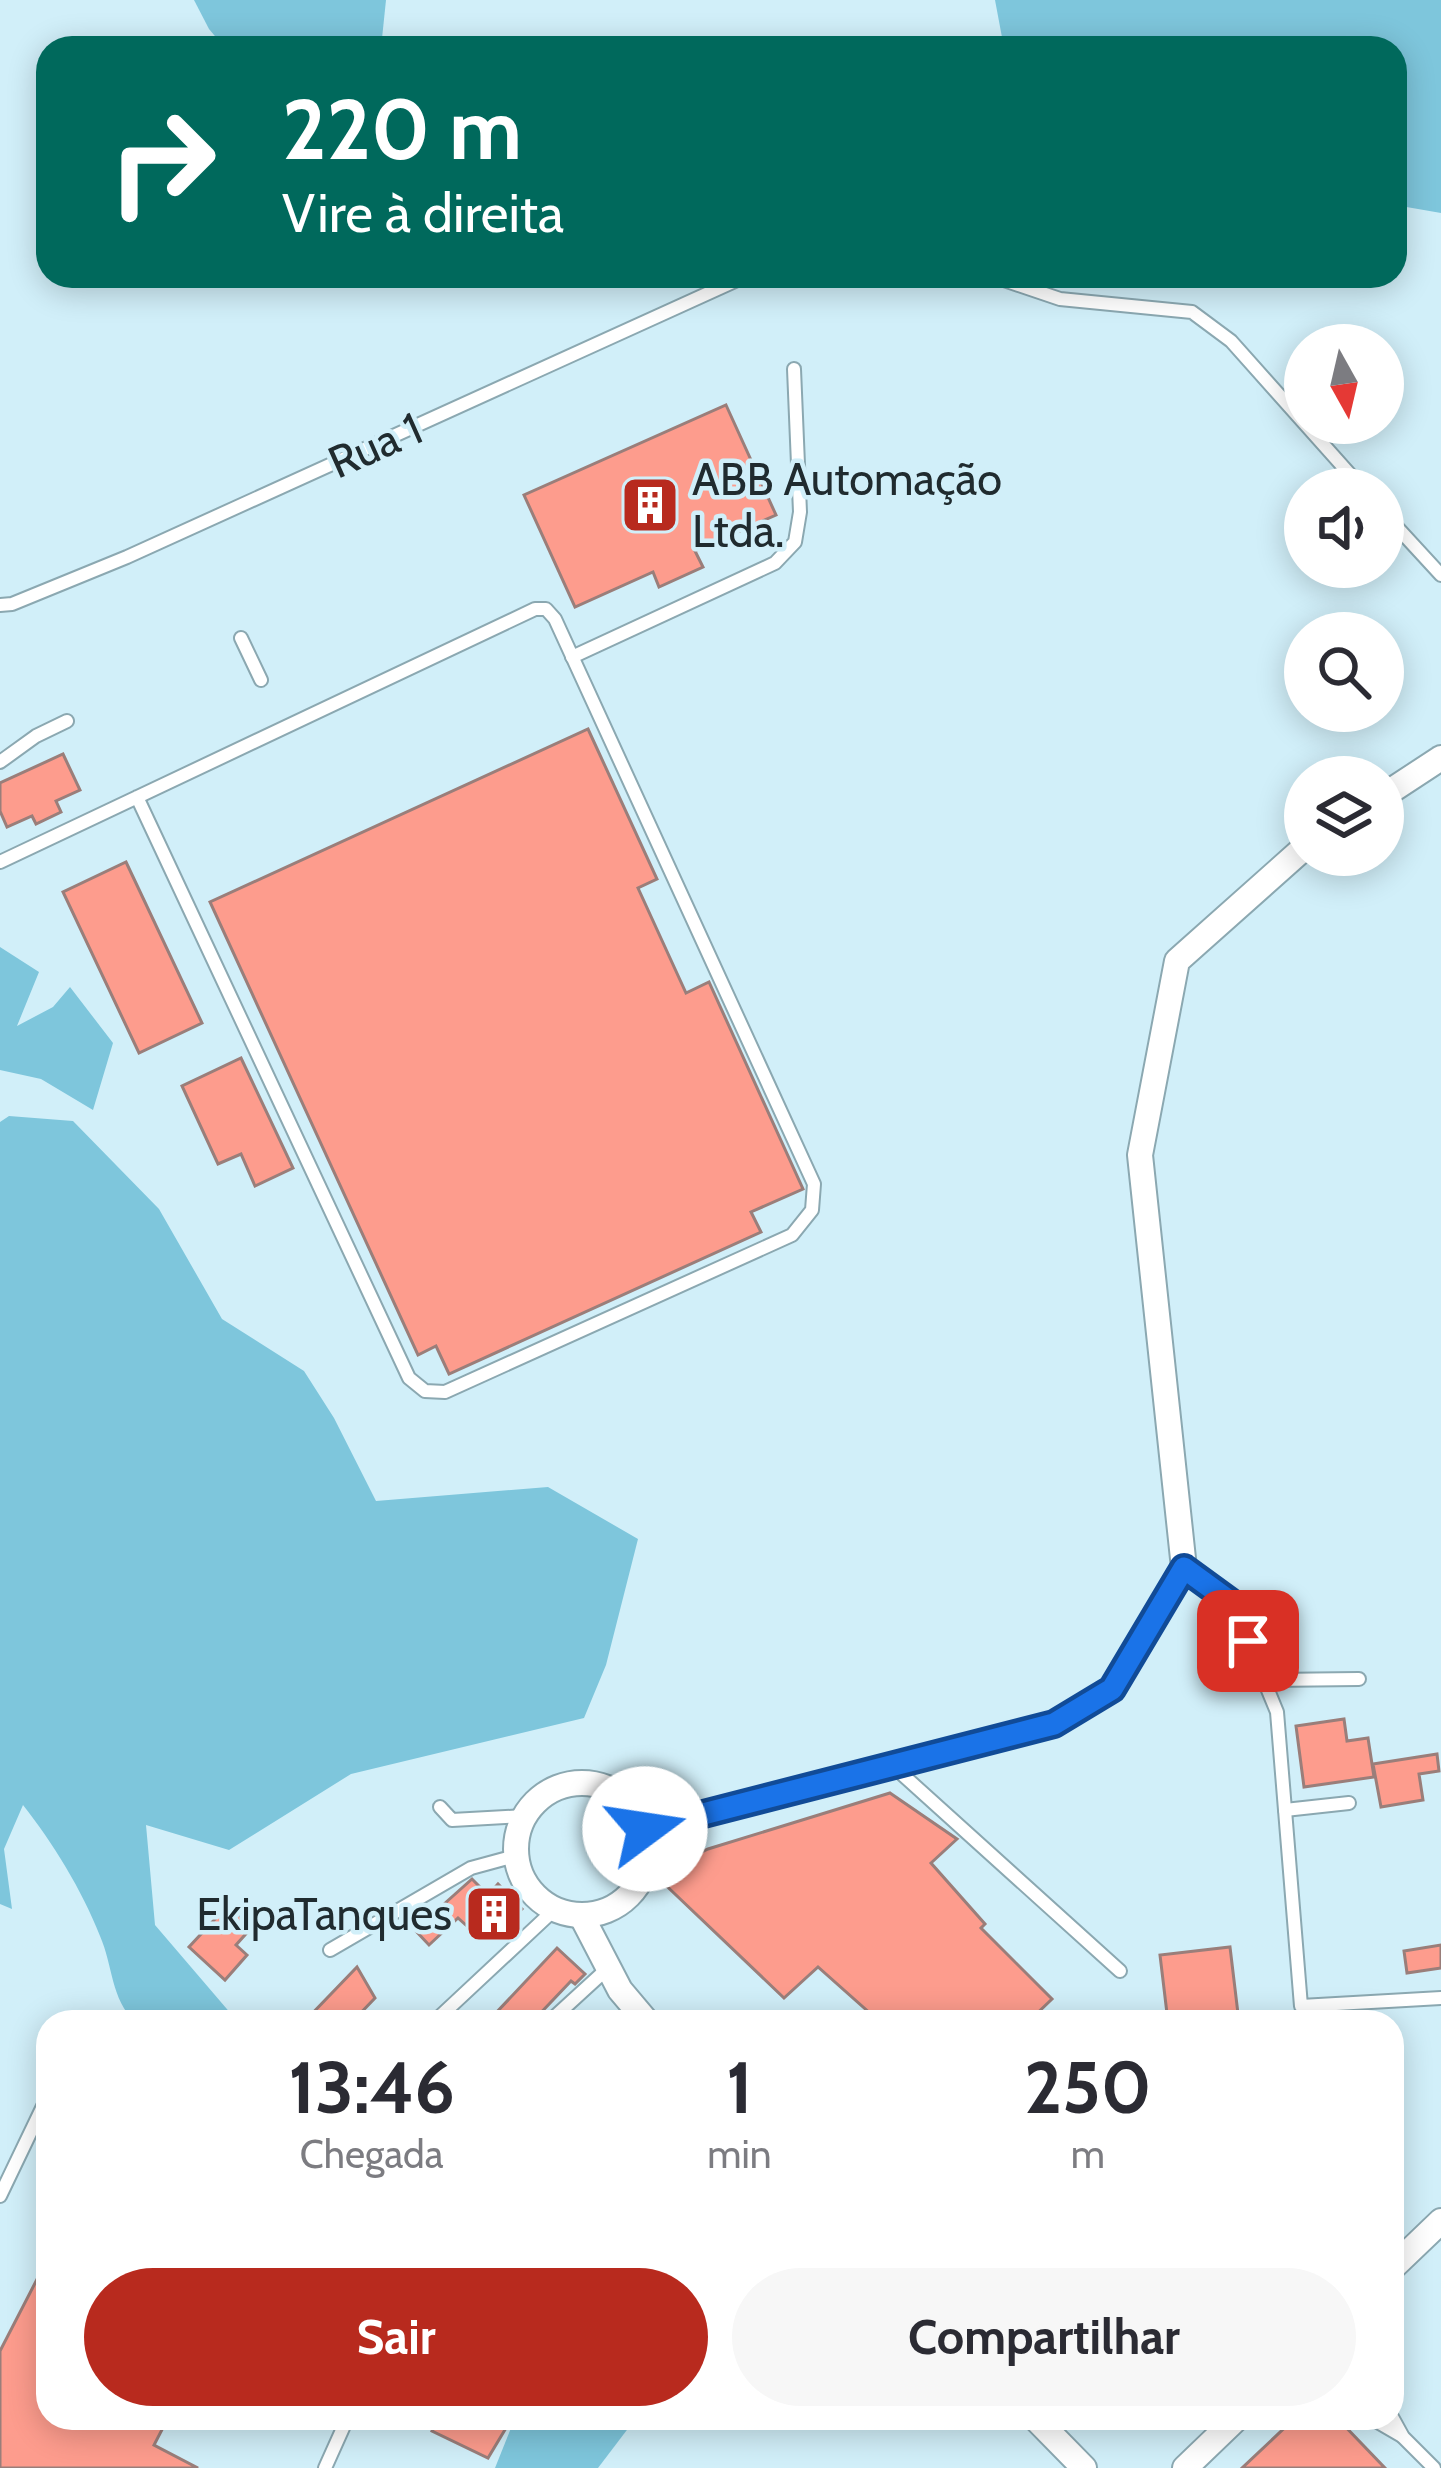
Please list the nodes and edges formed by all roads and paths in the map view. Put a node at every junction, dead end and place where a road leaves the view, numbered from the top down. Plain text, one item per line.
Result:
1 (720, 288) edge
2 (1027, 288) edge
3 (794, 369) dead end
4 (1344, 468) edge
5 (1404, 535) edge
6 (1441, 575) edge
7 (0, 605) edge
8 (241, 638) dead end
9 (572, 657) junction
10 (262, 680) dead end
11 (67, 722) dead end
12 (1441, 758) edge
13 (0, 762) edge
14 (1404, 782) edge
15 (136, 797) junction
16 (0, 862) edge
17 (1284, 866) edge
18 (1184, 1568) junction
19 (1359, 1678) dead end
20 (1264, 1680) junction
21 (892, 1765) junction
22 (1349, 1803) dead end
23 (440, 1807) dead end
24 (1285, 1810) junction
25 (524, 1816) junction
26 (645, 1829) junction
27 (515, 1856) junction
28 (554, 1910) junction
29 (581, 1915) junction
30 (330, 1950) dead end
31 (608, 1968) junction
32 (1120, 1971) dead end
33 (1441, 1998) edge
34 (447, 2010) edge
35 (562, 2010) edge
36 (637, 2010) edge
37 (36, 2122) edge
38 (0, 2197) edge
39 (1441, 2221) edge
40 (1404, 2256) edge
41 (343, 2430) edge
42 (1047, 2430) edge
43 (1216, 2430) edge
44 (1392, 2430) edge
45 (1399, 2430) edge
46 (1403, 2437) junction
47 (325, 2468) edge
48 (1084, 2468) edge
49 (1185, 2468) edge
50 (1433, 2468) edge

1 - 7 lane, Rua 1
2 - 4 lane
3 - 9 lane
5 - 6 lane
8 - 10 lane
9 - 15 lane
9 - 15 lane
11 - 13 lane
12 - 14 street
15 - 16 lane
17 - 18 street
18 - 20 lane
18 - 21 street
19 - 20 lane
20 - 24 lane
21 - 26 street
21 - 32 lane
22 - 24 lane
23 - 25 lane
24 - 33 lane
25 - 26 street
25 - 27 street
26 - 29 street
27 - 28 street
27 - 30 lane
28 - 29 street
28 - 34 lane
29 - 31 street
31 - 35 lane
31 - 36 street
37 - 38 lane
39 - 40 street
41 - 47 lane
42 - 48 street
43 - 49 street
44 - 46 lane
45 - 46 lane
46 - 50 lane

